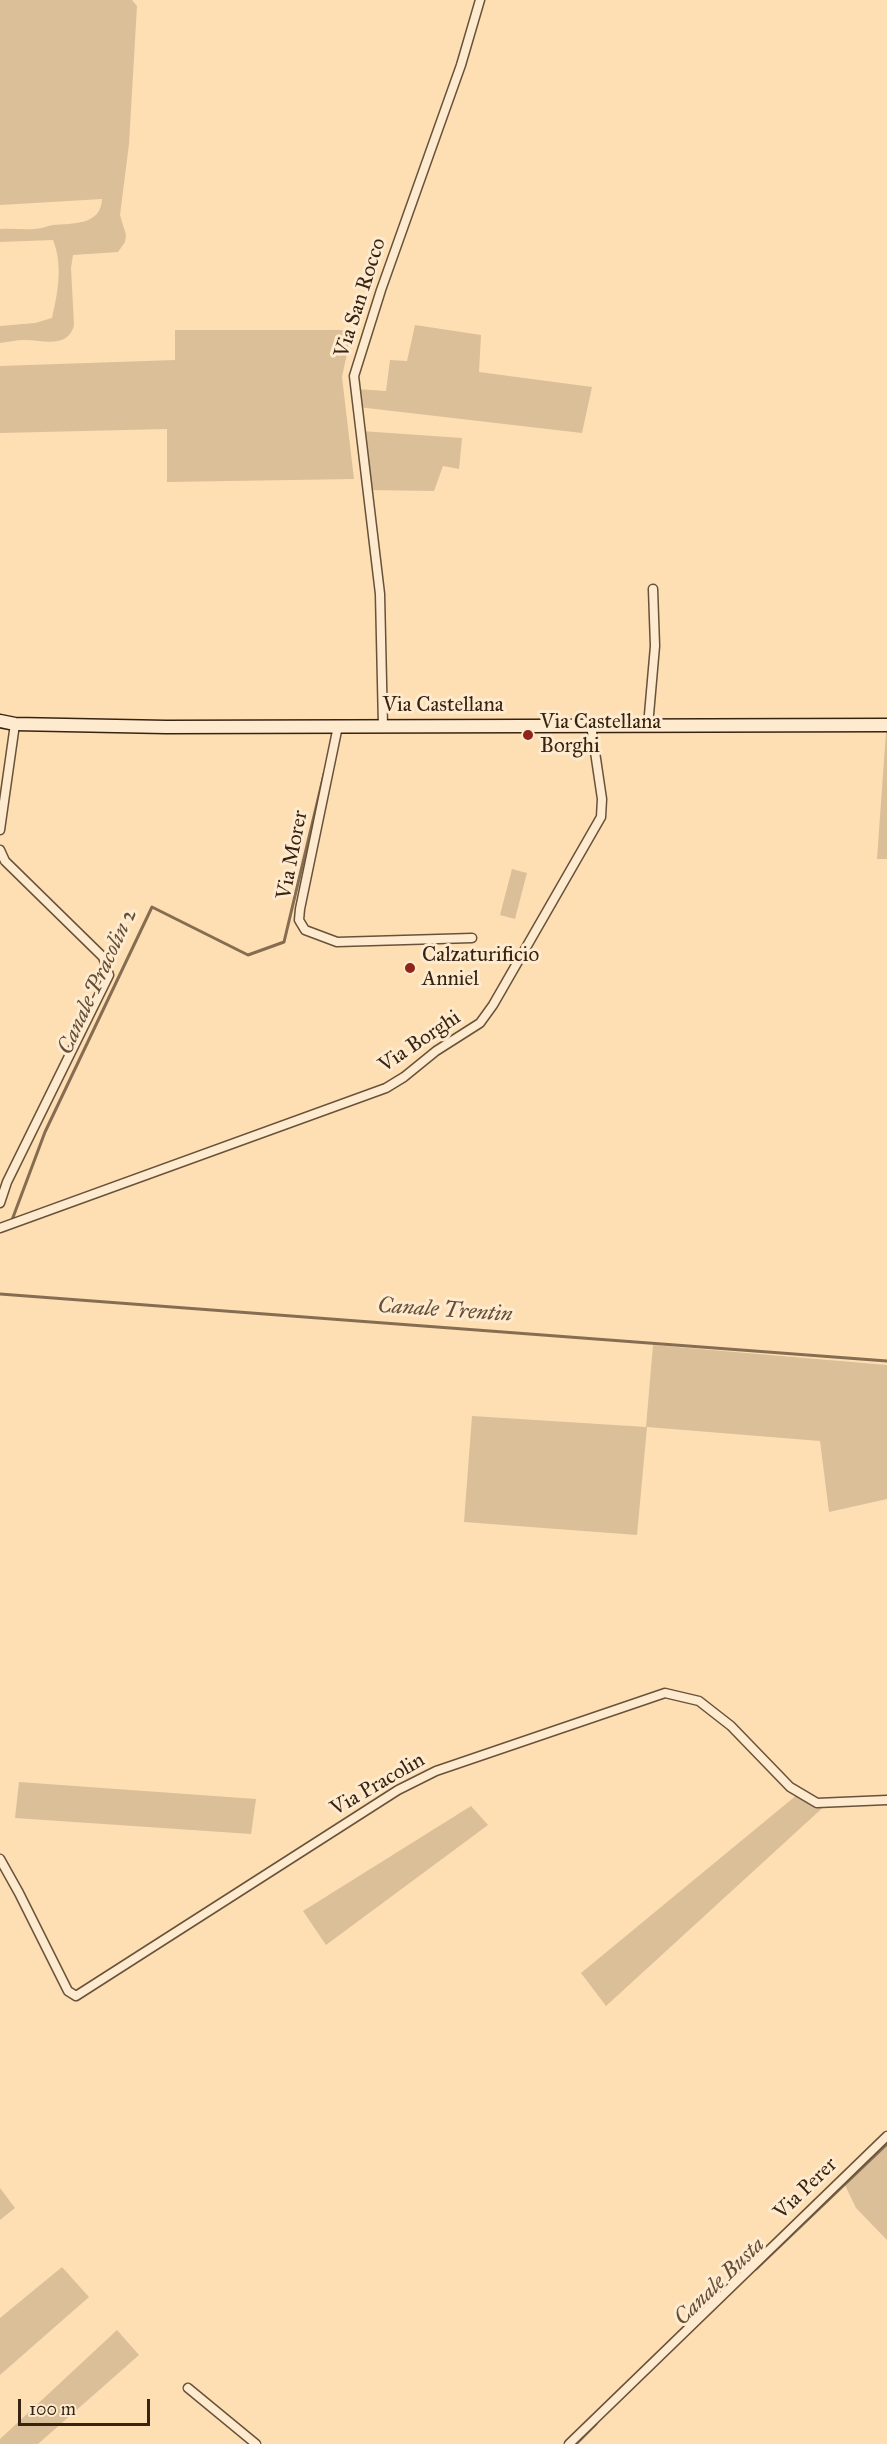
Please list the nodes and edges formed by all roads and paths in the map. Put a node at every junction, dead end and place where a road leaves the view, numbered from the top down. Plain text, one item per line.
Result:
1 (480, 0) edge
2 (653, 589) dead end
3 (0, 722) edge
4 (15, 724) junction
5 (591, 725) junction
6 (887, 725) edge
7 (338, 726) junction
8 (383, 726) junction
9 (648, 726) junction
10 (0, 830) edge
11 (0, 850) edge
12 (472, 938) dead end
13 (0, 1203) edge
14 (0, 1228) edge
15 (887, 1800) edge
16 (0, 1859) edge
17 (887, 2136) edge
18 (188, 2388) dead end
19 (255, 2444) edge
20 (569, 2444) edge

1 - 8 street, Via San Rocco
2 - 9 street
3 - 4 main road, Via Castellana
4 - 7 main road, Via Castellana
4 - 10 street
5 - 8 main road, Via Castellana
5 - 9 main road, Via Castellana
5 - 14 street, Via Borghi
6 - 9 main road, Via Castellana
7 - 8 main road, Via Castellana
7 - 12 street, Via Morer
11 - 13 street
15 - 16 street, Via Pracolin
17 - 20 street, Via Perer
18 - 19 street

